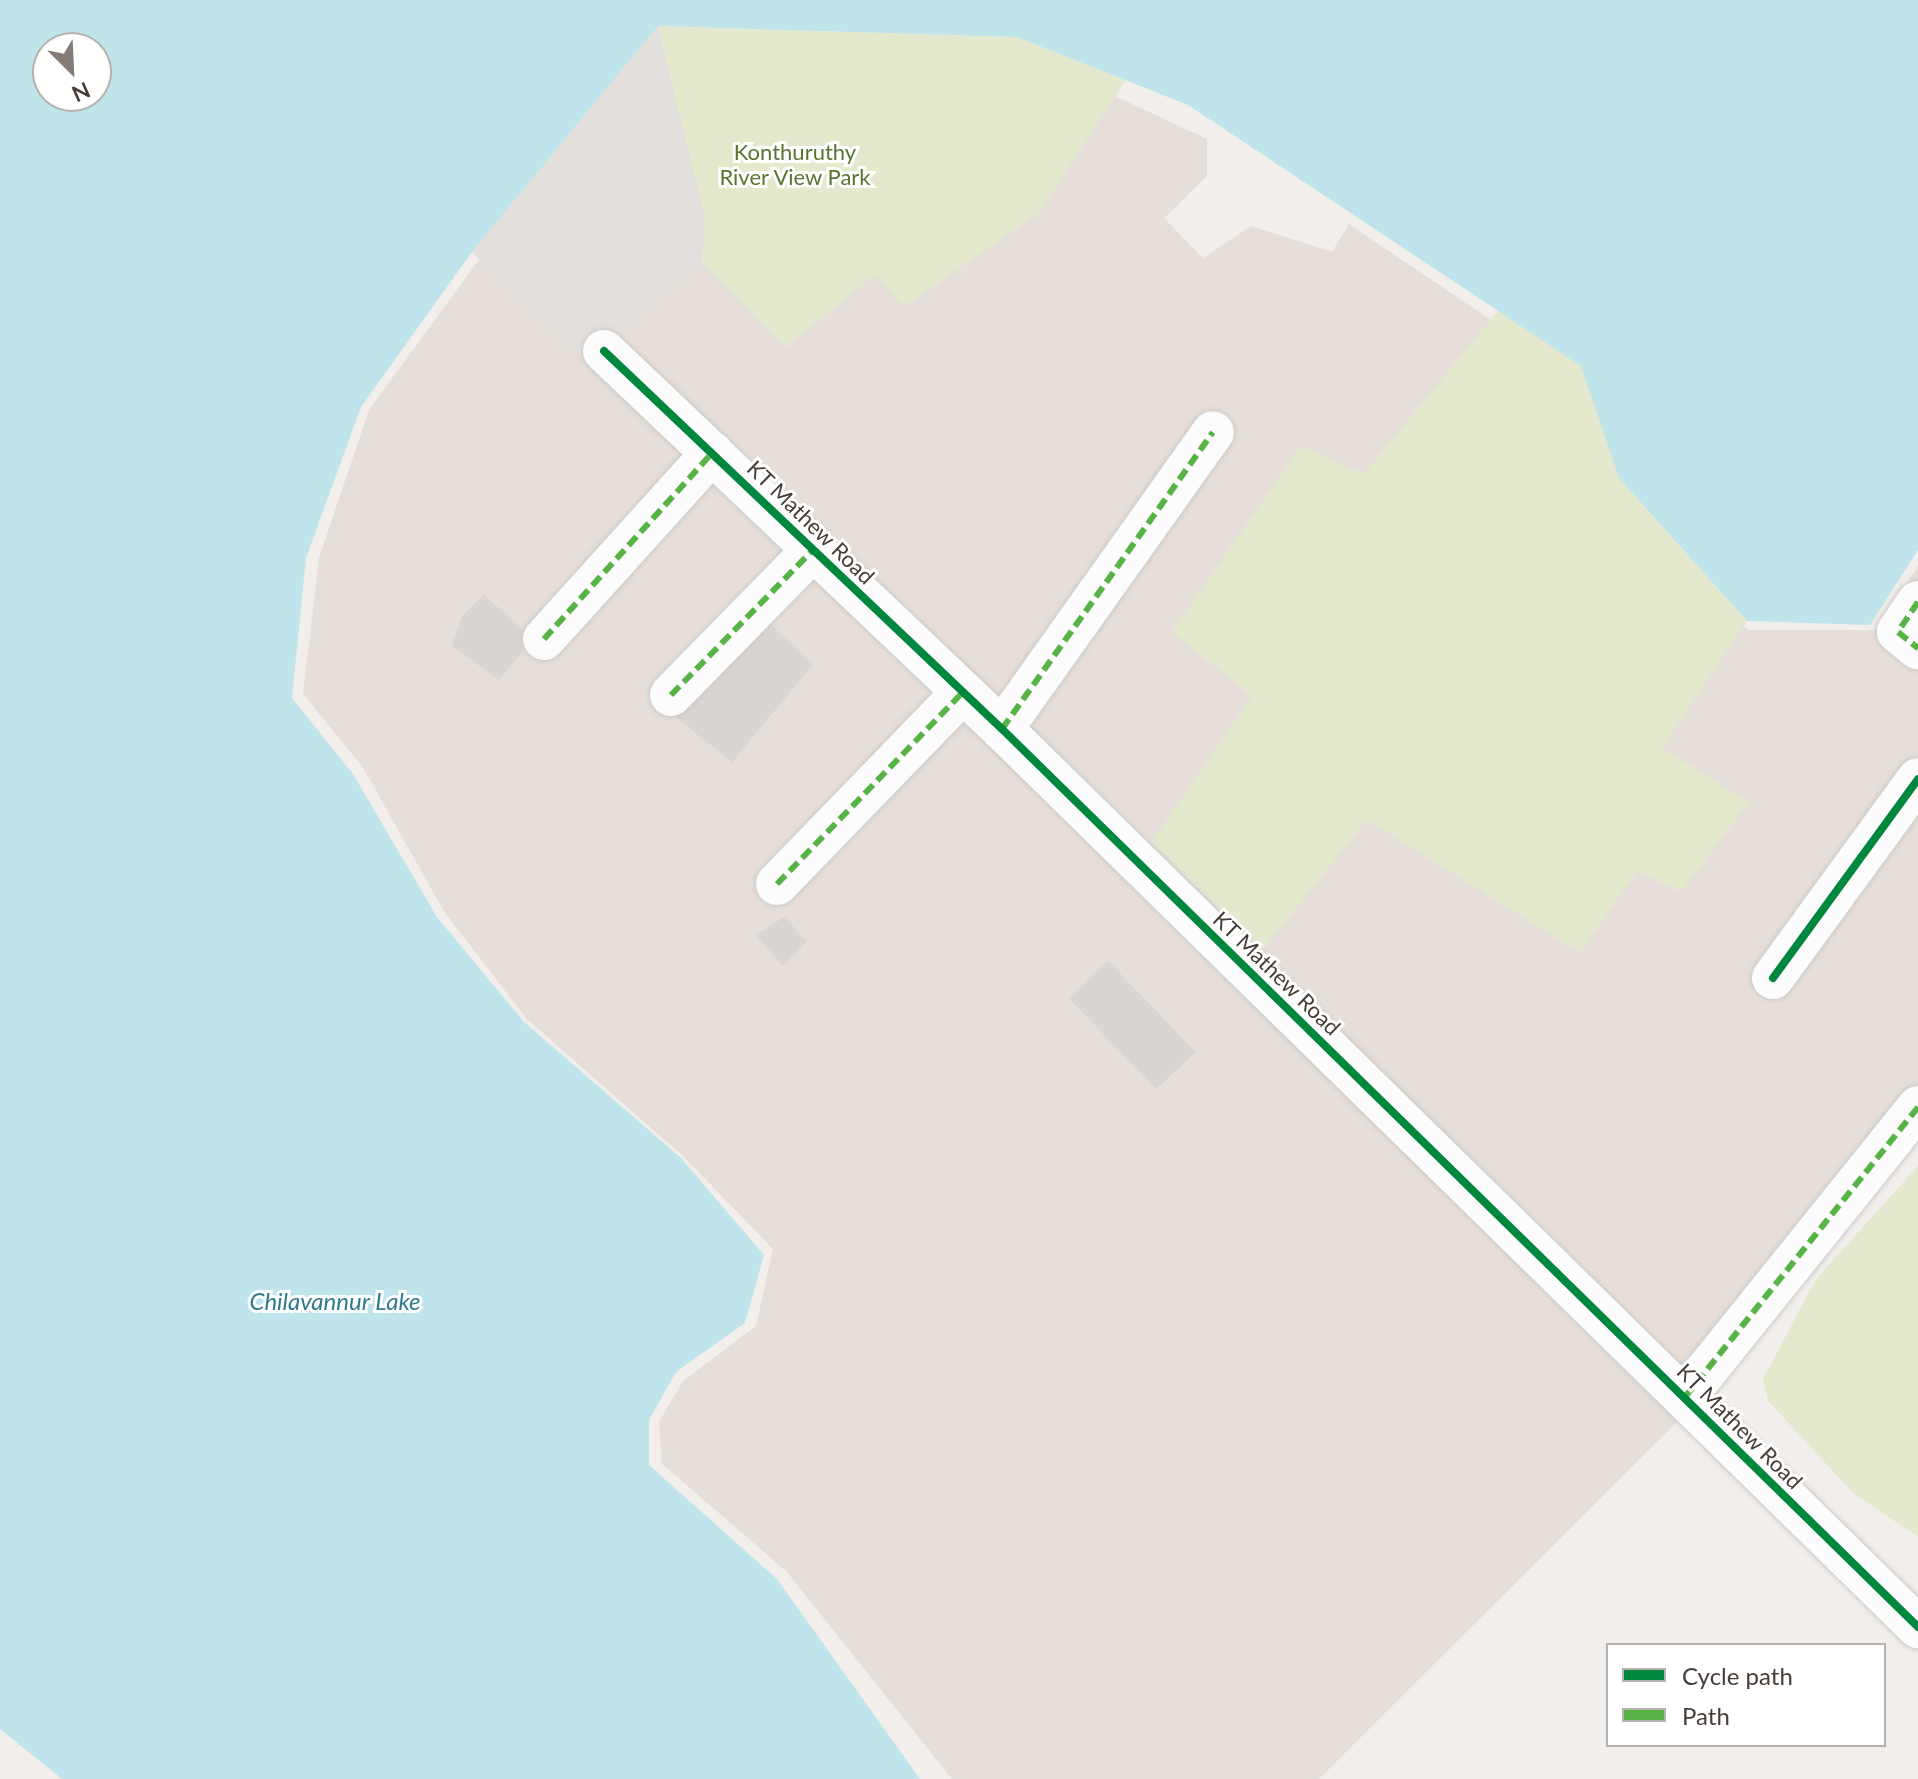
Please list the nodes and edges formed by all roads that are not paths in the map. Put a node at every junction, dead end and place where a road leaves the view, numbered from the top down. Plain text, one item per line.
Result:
1 (604, 351) dead end
2 (1213, 432) dead end
3 (712, 453) junction
4 (813, 550) junction
5 (1918, 602) edge
6 (544, 639) dead end
7 (1918, 648) edge
8 (963, 692) junction
9 (671, 695) dead end
10 (1002, 729) junction
11 (1918, 779) edge
12 (777, 884) dead end
13 (1773, 978) dead end
14 (1918, 1107) edge
15 (1685, 1397) junction
16 (1918, 1627) edge

1 - 3 street, KT Mathew Road
2 - 10 street
3 - 4 street, KT Mathew Road
3 - 6 street
4 - 8 street, KT Mathew Road
4 - 9 street
5 - 7 street
8 - 10 street, KT Mathew Road
8 - 12 street
10 - 15 street, KT Mathew Road
11 - 13 street
14 - 15 street
15 - 16 street, KT Mathew Road

